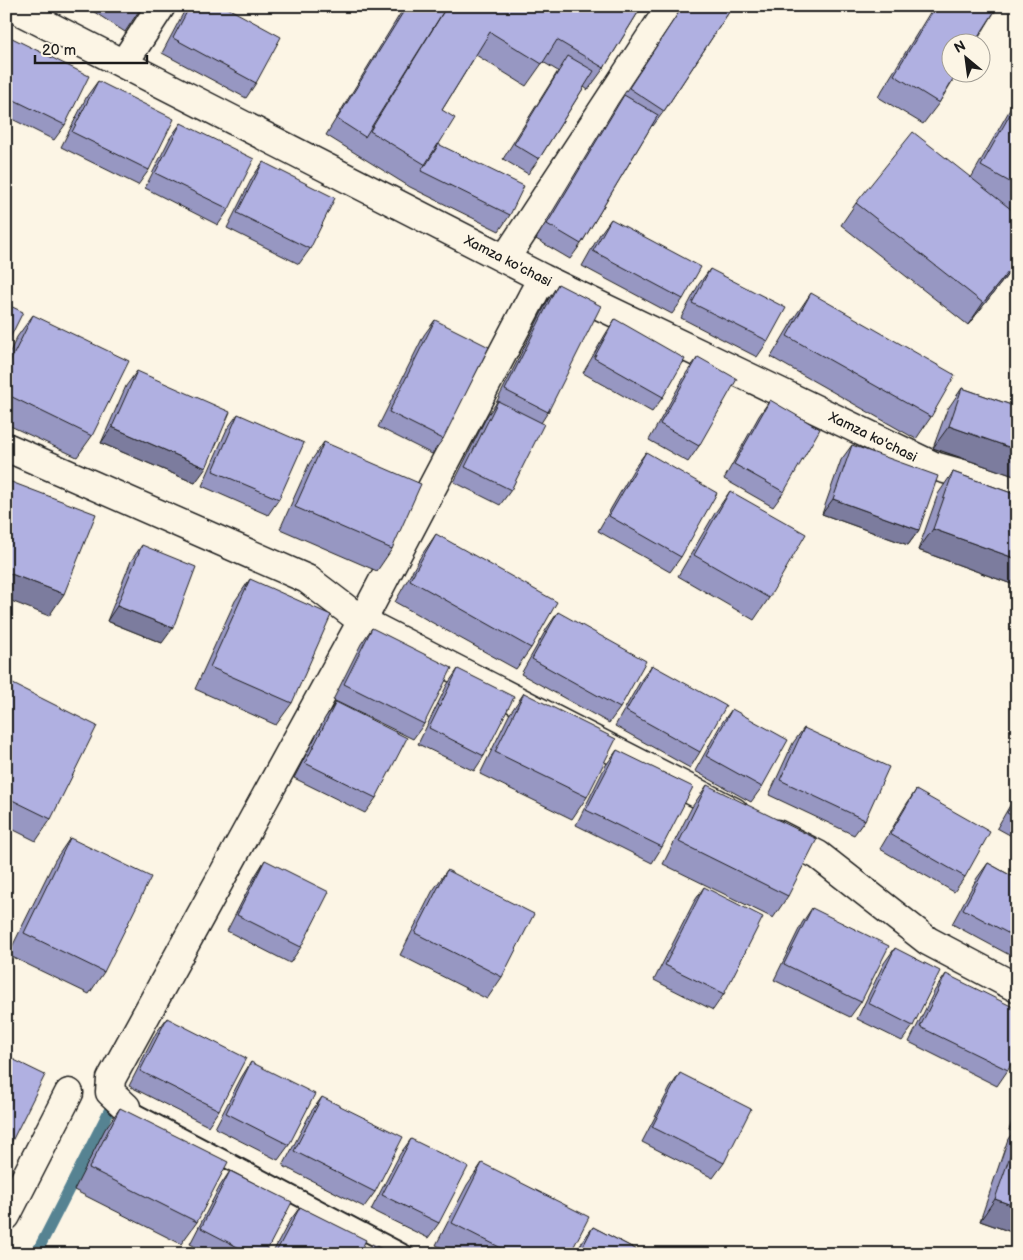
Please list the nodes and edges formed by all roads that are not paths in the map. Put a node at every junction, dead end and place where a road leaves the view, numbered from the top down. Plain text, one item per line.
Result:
1 (10, 6) edge
2 (161, 6) edge
3 (671, 6) edge
4 (124, 63) junction
5 (505, 259) junction
6 (542, 278) junction
7 (6, 447) edge
8 (1017, 489) edge
9 (362, 621) junction
10 (1017, 988) edge
11 (69, 1093) dead end
12 (126, 1107) joint
13 (6, 1216) edge
14 (406, 1254) edge

1 - 4 street, Xamza ko'chasi
2 - 4 street
3 - 5 street
4 - 5 street, Xamza ko'chasi
5 - 6 street, Xamza ko'chasi
6 - 8 street, Xamza ko'chasi
6 - 9 street
7 - 9 street
9 - 10 street
9 - 12 street
11 - 13 street
12 - 14 lane

